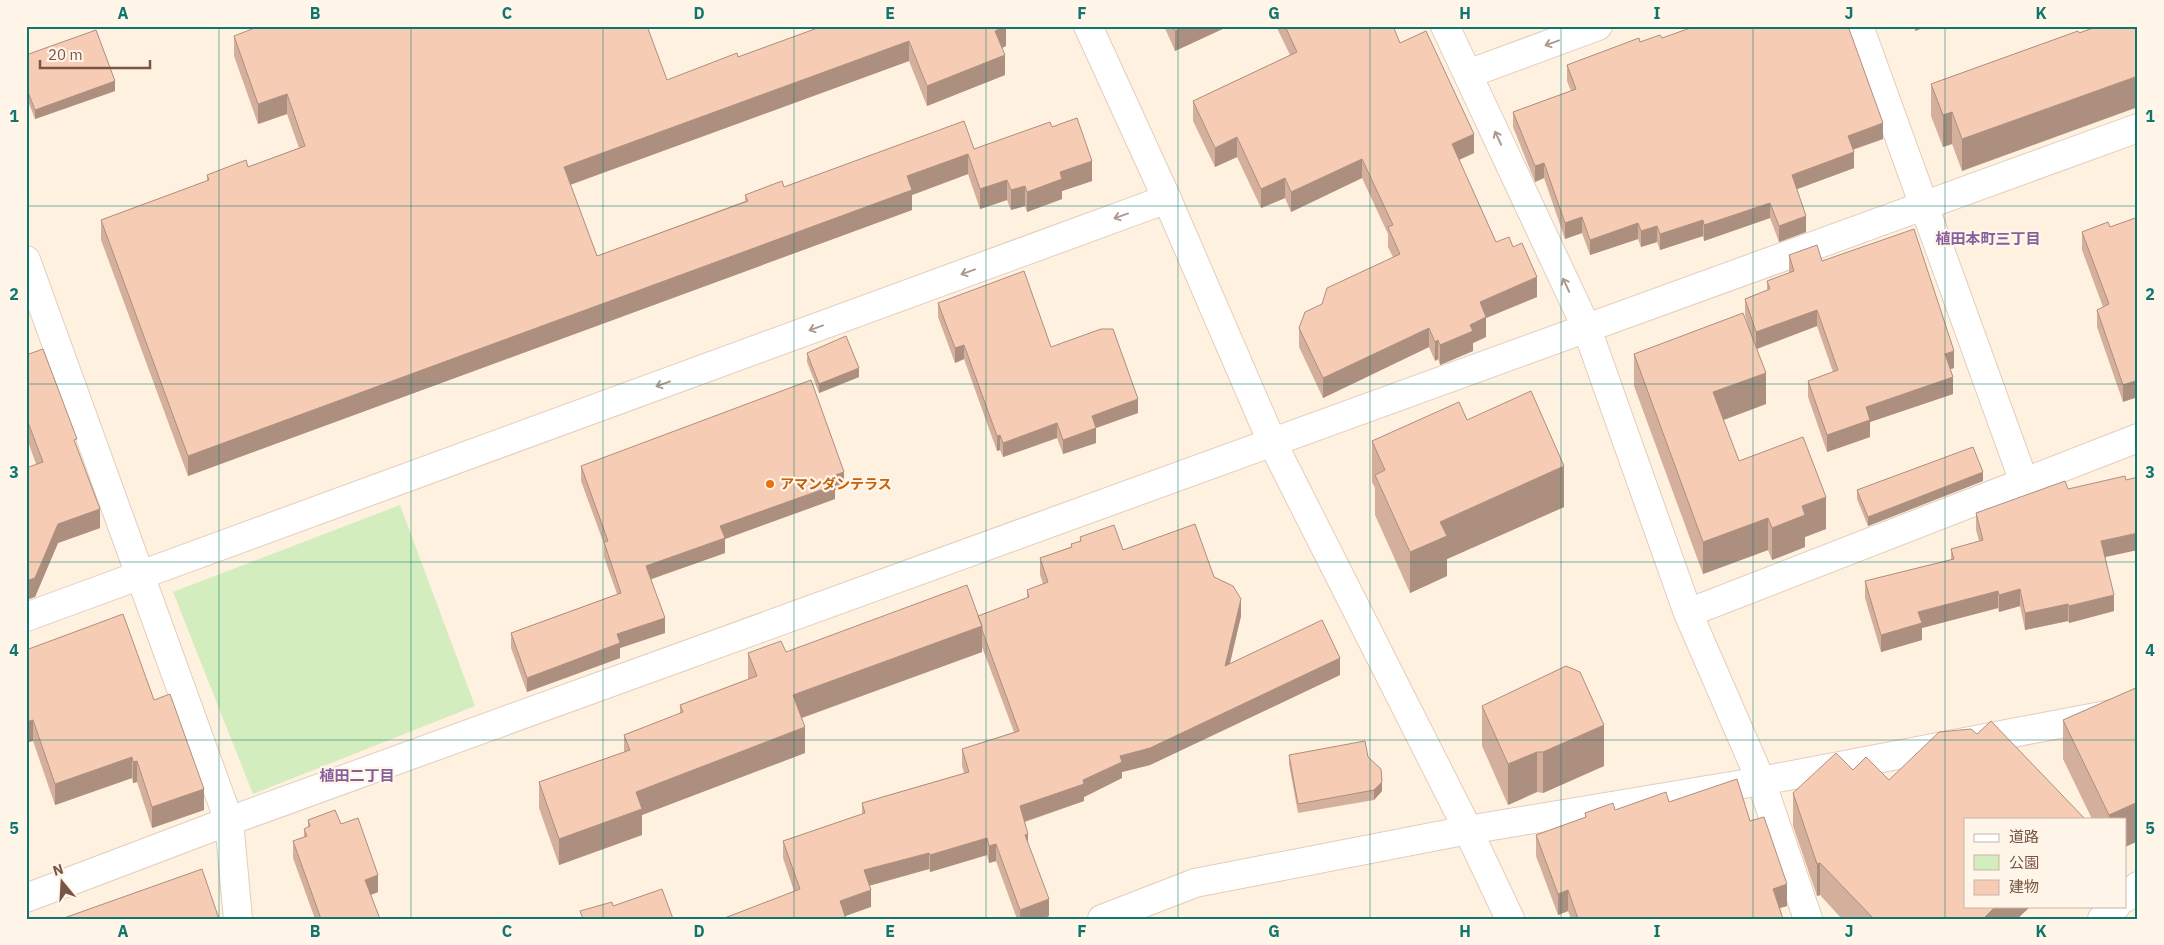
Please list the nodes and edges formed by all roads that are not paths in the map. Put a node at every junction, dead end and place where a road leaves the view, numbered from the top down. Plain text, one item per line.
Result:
1 (1088, 26) edge
2 (1445, 26) edge
3 (1598, 26) edge
4 (1859, 26) edge
5 (1468, 74) junction
6 (2138, 128) edge
7 (1166, 199) junction
8 (1925, 205) junction
9 (26, 260) edge
10 (36, 317) edge
11 (1587, 329) junction
12 (2138, 438) edge
13 (1272, 442) junction
14 (2024, 482) junction
15 (140, 575) junction
16 (1688, 613) junction
17 (26, 617) edge
18 (2138, 709) edge
19 (1761, 781) junction
20 (229, 821) junction
21 (1468, 830) junction
22 (2138, 886) edge
23 (2126, 897) edge
24 (26, 898) edge
25 (2114, 908) edge
26 (238, 919) edge
27 (1102, 919) edge
28 (1510, 919) edge
29 (1808, 919) edge
30 (2102, 919) edge

1 - 7 street
2 - 5 street
3 -> 5 street
4 - 8 street
11 -> 5 street
6 - 8 street
7 - 13 street
7 -> 15 street
8 - 11 street
8 - 14 street
9 - 10 street
10 - 15 street
11 - 13 street
11 - 16 street
12 - 14 street
13 - 20 street
13 - 21 street
14 - 16 street
15 - 17 street
15 - 20 street
16 - 19 street
18 - 19 street
19 - 21 street
19 - 29 street
20 - 24 street
20 - 26 street
21 - 27 street
21 - 28 street
22 - 23 street
25 - 30 street

